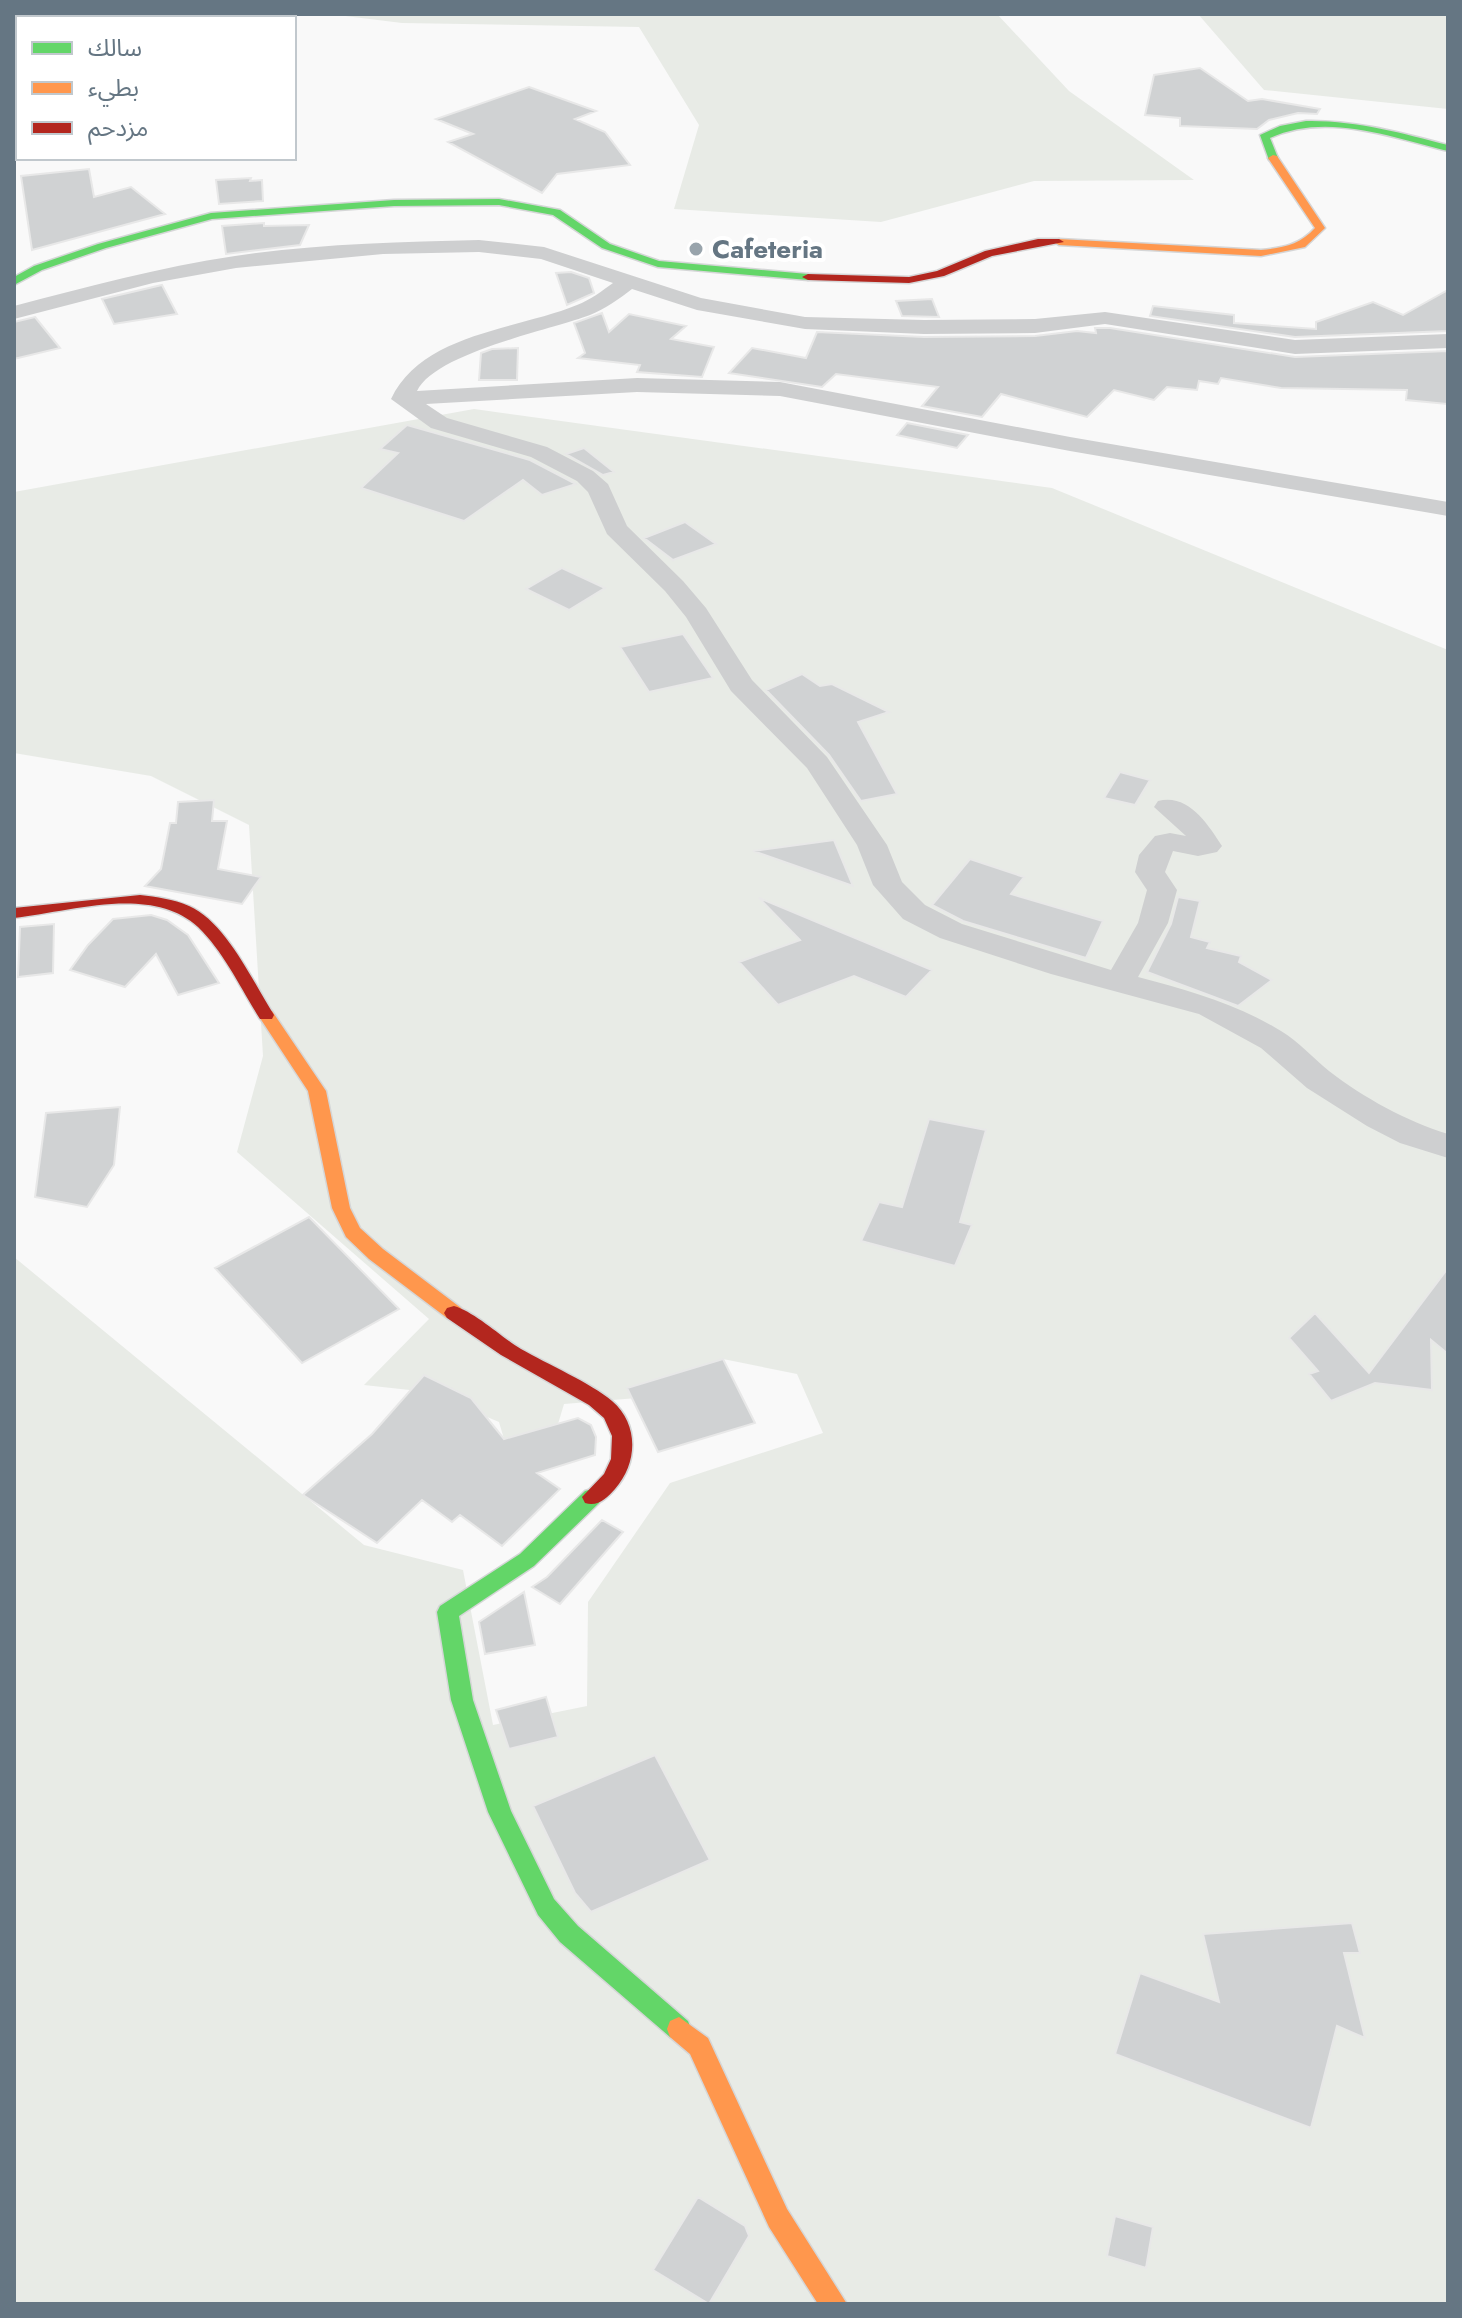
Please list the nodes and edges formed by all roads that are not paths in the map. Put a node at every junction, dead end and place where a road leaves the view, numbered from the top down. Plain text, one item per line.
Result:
1 (1448, 148) edge
2 (631, 281) junction
3 (14, 282) edge
4 (14, 313) edge
5 (1448, 341) edge
6 (402, 399) junction
7 (1448, 509) edge
8 (1168, 807) dead end
9 (14, 913) edge
10 (1120, 982) junction
11 (1448, 1146) edge
12 (834, 2304) edge

1 - 3 main road
2 - 4 street
2 - 5 street
2 - 6 street
6 - 7 street
6 - 10 street
8 - 10 street
9 - 12 main road
10 - 11 street

